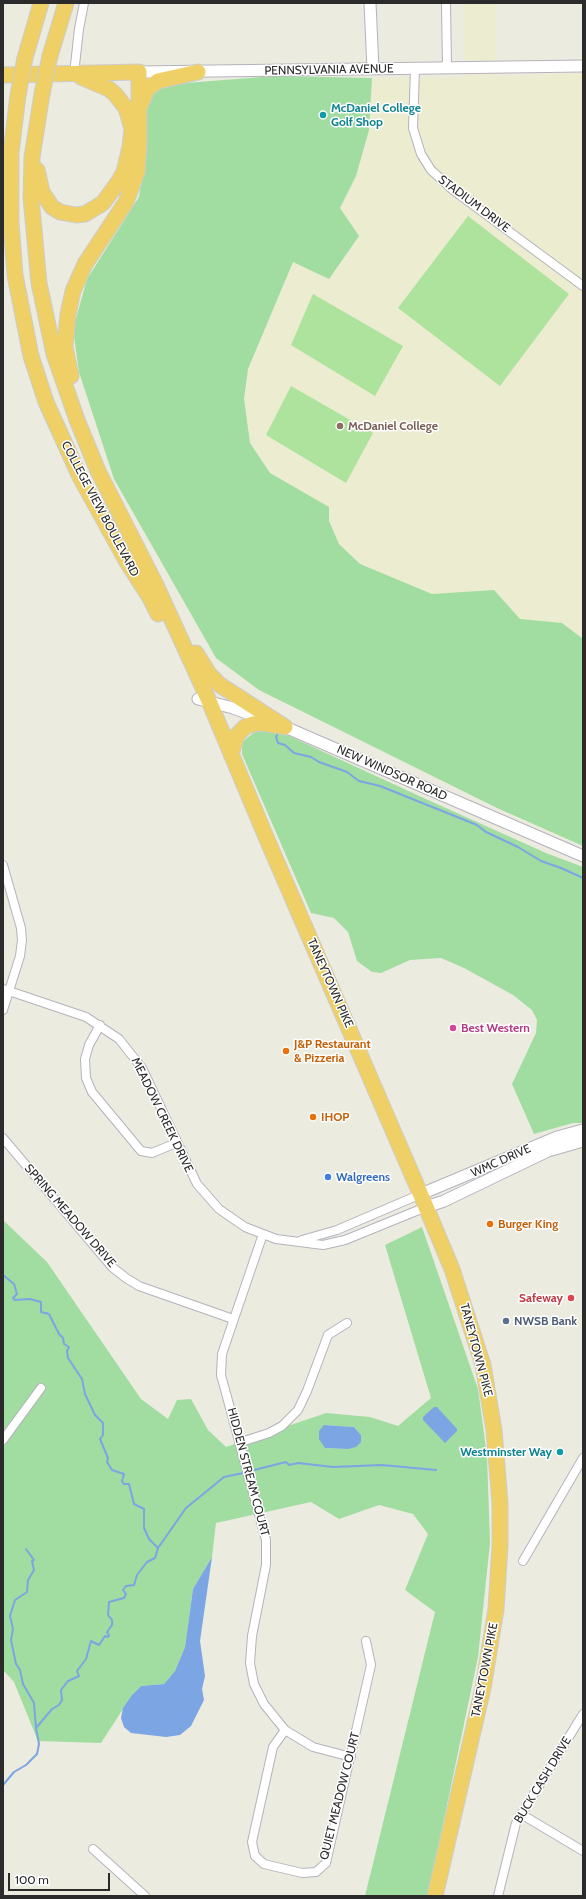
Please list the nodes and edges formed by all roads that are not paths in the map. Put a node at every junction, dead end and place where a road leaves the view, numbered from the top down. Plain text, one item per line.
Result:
1 (30, 3) edge
2 (41, 3) edge
3 (66, 3) edge
4 (84, 3) edge
5 (370, 3) edge
6 (446, 3) edge
7 (22, 58) junction
8 (583, 66) edge
9 (447, 68) junction
10 (373, 69) junction
11 (415, 69) junction
12 (198, 72) junction
13 (135, 73) junction
14 (74, 74) junction
15 (3, 75) edge
16 (42, 94) junction
17 (135, 124) junction
18 (6, 199) edge
19 (583, 286) edge
20 (146, 565) junction
21 (156, 585) junction
22 (204, 700) junction
23 (285, 727) junction
24 (232, 754) junction
25 (266, 837) junction
26 (583, 856) edge
27 (3, 868) edge
28 (6, 990) edge
29 (3, 1010) edge
30 (100, 1025) junction
31 (583, 1130) edge
32 (3, 1138) edge
33 (583, 1141) edge
34 (176, 1143) junction
35 (423, 1201) junction
36 (263, 1234) junction
37 (292, 1242) junction
38 (233, 1319) junction
39 (347, 1322) dead end
40 (41, 1388) dead end
41 (3, 1440) edge
42 (241, 1442) junction
43 (583, 1458) edge
44 (523, 1561) dead end
45 (366, 1641) dead end
46 (583, 1714) edge
47 (285, 1730) junction
48 (351, 1757) junction
49 (521, 1814) junction
50 (93, 1849) dead end
51 (583, 1851) edge
52 (145, 1896) edge
53 (435, 1896) edge
54 (498, 1896) edge

1 - 7 highway
2 - 7 highway, COLLEGE VIEW BOULEVARD
3 - 16 highway, COLLEGE VIEW BOULEVARD, bridge
4 - 14 street
5 - 10 main road
6 - 9 street
7 - 18 highway, COLLEGE VIEW BOULEVARD, bridge
8 - 9 main road, PENNSYLVANIA AVENUE
9 - 11 main road, PENNSYLVANIA AVENUE
10 - 11 main road, PENNSYLVANIA AVENUE
10 - 12 main road, PENNSYLVANIA AVENUE
11 - 19 street, STADIUM DRIVE
12 - 13 main road, PENNSYLVANIA AVENUE
12 - 17 highway
13 - 14 highway, PENNSYLVANIA AVENUE
13 - 17 highway
14 - 15 highway, PENNSYLVANIA AVENUE
14 - 17 highway
16 - 17 highway
16 - 20 highway, COLLEGE VIEW BOULEVARD
17 - 20 highway
18 - 22 highway, COLLEGE VIEW BOULEVARD
20 - 21 highway, COLLEGE VIEW BOULEVARD
21 - 22 highway, COLLEGE VIEW BOULEVARD
21 - 23 highway
22 - 23 main road, NEW WINDSOR ROAD
22 - 24 highway, TANEYTOWN PIKE
22 - 25 highway, TANEYTOWN PIKE
23 - 24 highway
23 - 26 main road, NEW WINDSOR ROAD
24 - 25 highway, TANEYTOWN PIKE
25 - 35 highway, TANEYTOWN PIKE
27 - 28 street
28 - 29 street
28 - 30 street, MEADOW CREEK DRIVE
30 - 34 street, MEADOW CREEK DRIVE
30 - 34 street
31 - 35 main road, WMC DRIVE
32 - 38 street, SPRING MEADOW DRIVE
33 - 35 main road, WMC DRIVE
34 - 36 street, MEADOW CREEK DRIVE
35 - 37 street, MEADOW CREEK DRIVE
35 - 37 street, MEADOW CREEK DRIVE
35 - 53 highway, TANEYTOWN PIKE
36 - 37 street, MEADOW CREEK DRIVE
36 - 38 street, HIDDEN STREAM COURT
38 - 42 street, HIDDEN STREAM COURT
39 - 42 street
40 - 41 street
42 - 47 street, HIDDEN STREAM COURT
43 - 44 street
45 - 48 street, QUIET MEADOW COURT
46 - 49 street, BUCK CASH DRIVE
47 - 48 street, HIDDEN STREAM COURT
47 - 48 street, QUIET MEADOW COURT
49 - 51 street
49 - 54 street, BUCK CASH DRIVE
50 - 52 street

